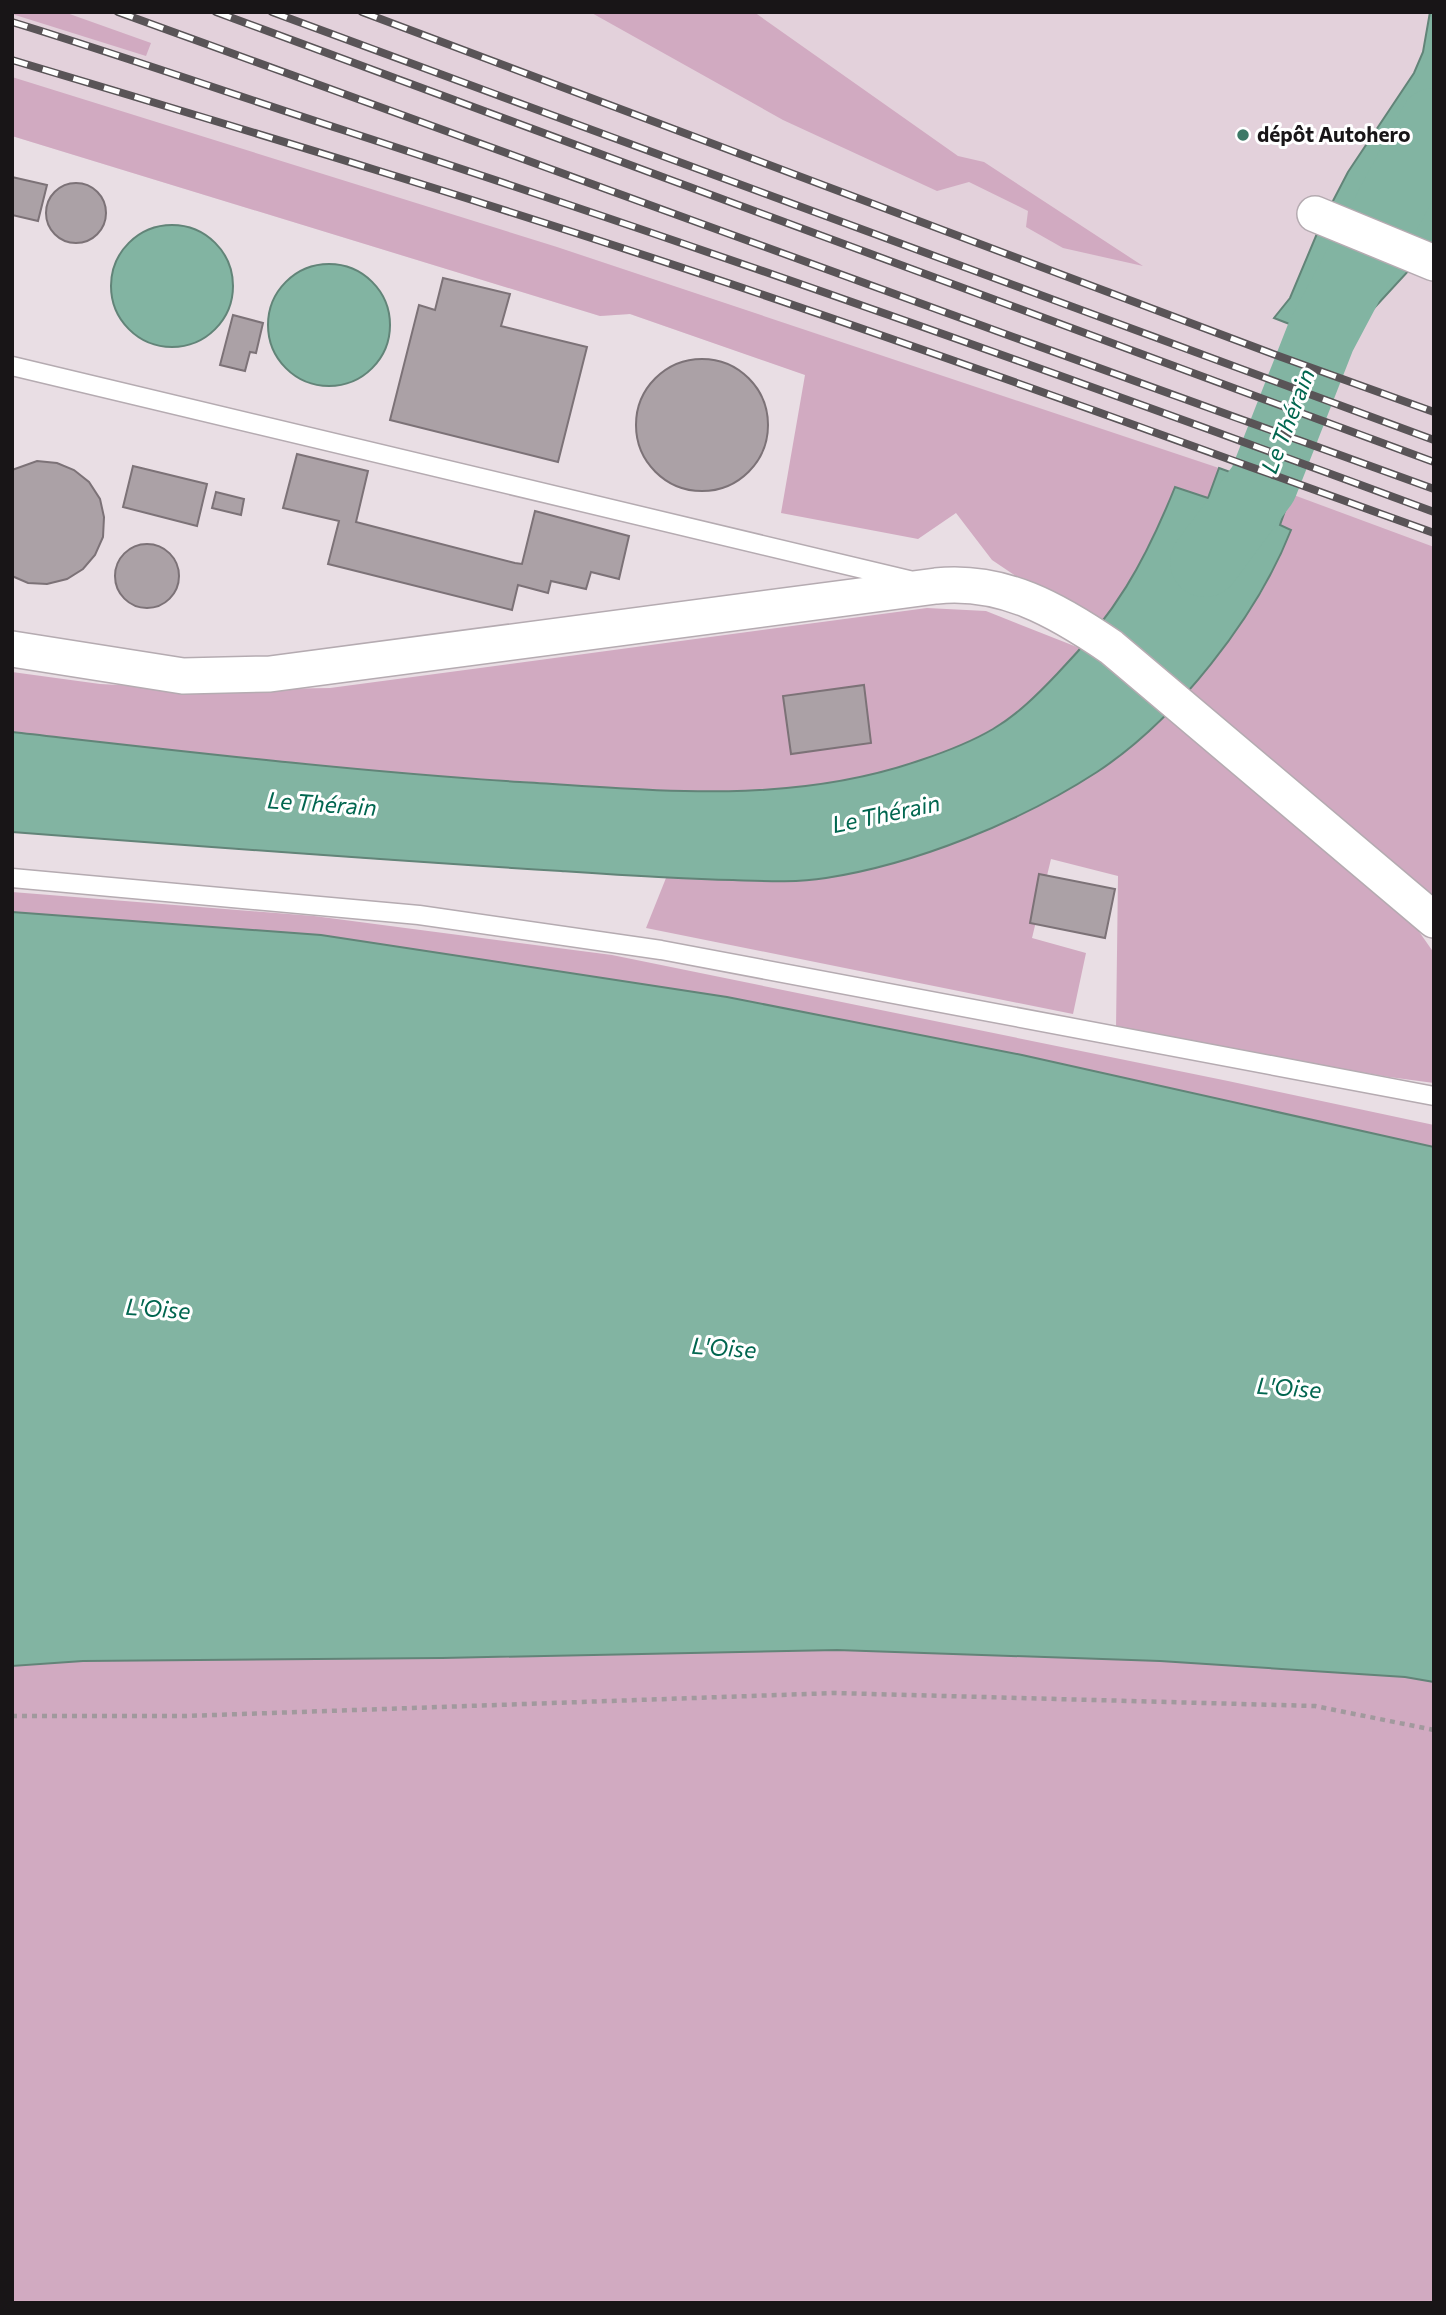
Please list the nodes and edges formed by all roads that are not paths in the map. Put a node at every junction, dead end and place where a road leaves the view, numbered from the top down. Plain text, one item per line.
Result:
1 (1315, 214) dead end
2 (1434, 263) edge
3 (12, 366) edge
4 (936, 586) junction
5 (12, 649) edge
6 (12, 878) edge
7 (1434, 920) edge
8 (1434, 1096) edge

1 - 2 street
3 - 4 lane
4 - 5 street
4 - 7 street
6 - 8 lane

